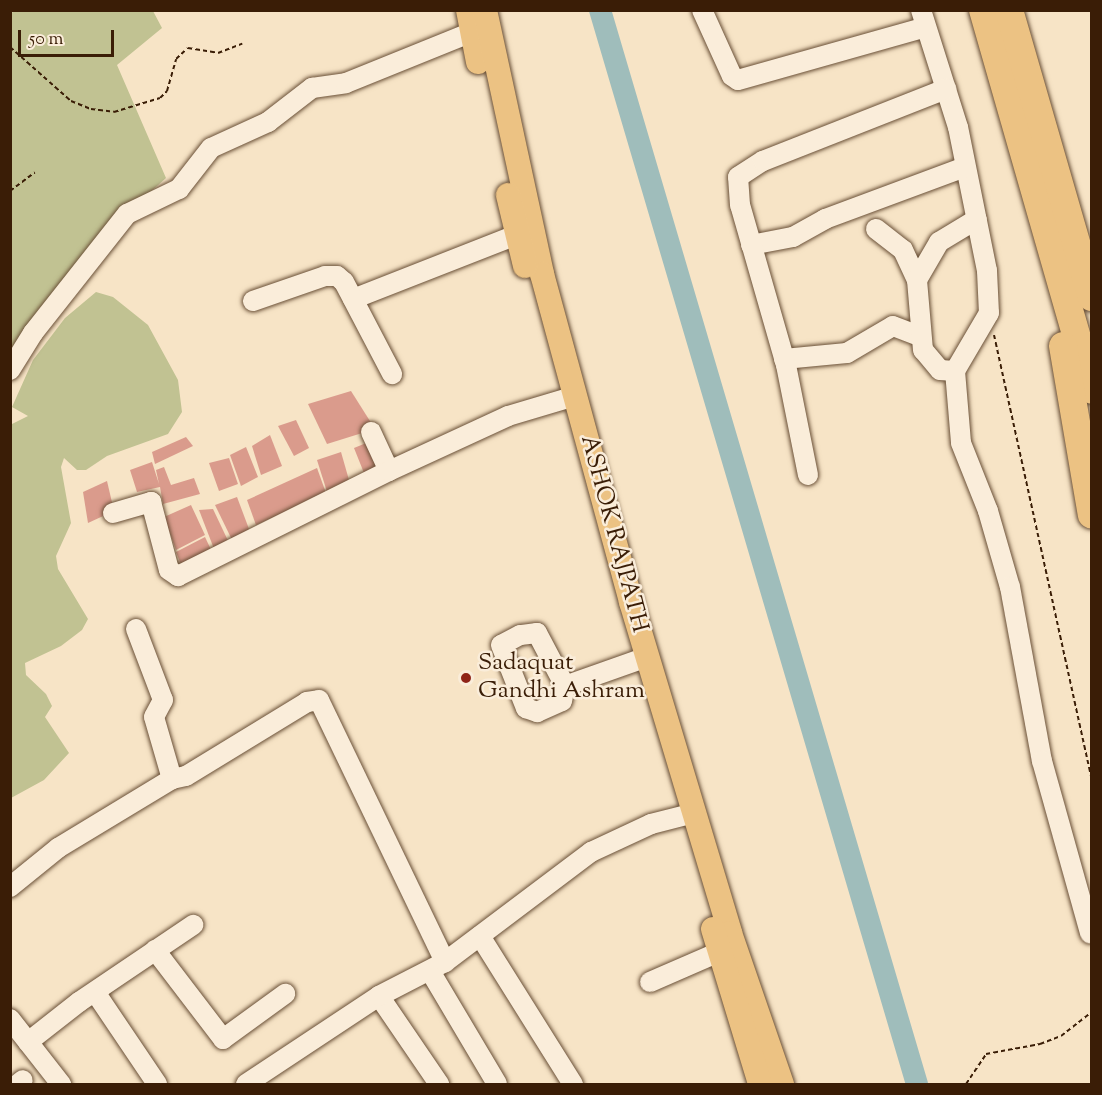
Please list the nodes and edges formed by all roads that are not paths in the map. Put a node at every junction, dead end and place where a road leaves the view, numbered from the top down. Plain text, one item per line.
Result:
1 (485, 10) edge
2 (983, 10) edge
3 (1010, 10) edge
4 (707, 12) edge
5 (924, 19) edge
6 (470, 21) edge
7 (946, 89) junction
8 (965, 166) junction
9 (977, 219) junction
10 (1044, 226) junction
11 (876, 229) dead end
12 (525, 234) junction
13 (751, 245) junction
14 (1077, 247) junction
15 (1092, 279) edge
16 (917, 280) junction
17 (1092, 297) edge
18 (353, 299) junction
19 (253, 301) dead end
20 (921, 337) junction
21 (784, 359) junction
22 (10, 370) edge
23 (955, 371) junction
24 (392, 374) dead end
25 (1092, 390) edge
26 (568, 398) junction
27 (371, 432) dead end
28 (388, 471) junction
29 (808, 475) dead end
30 (113, 513) dead end
31 (1092, 515) edge
32 (136, 628) dead end
33 (640, 659) junction
34 (565, 686) dead end
35 (172, 779) junction
36 (687, 815) junction
37 (10, 887) edge
38 (193, 925) dead end
39 (1090, 933) edge
40 (480, 936) junction
41 (155, 950) junction
42 (719, 952) junction
43 (437, 967) junction
44 (650, 982) dead end
45 (95, 992) junction
46 (285, 994) dead end
47 (379, 996) junction
48 (10, 1019) edge
49 (28, 1042) junction
50 (61, 1084) edge
51 (157, 1084) edge
52 (246, 1084) edge
53 (439, 1084) edge
54 (496, 1084) edge
55 (573, 1084) edge
56 (760, 1084) edge
57 (782, 1084) edge

1 - 12 main road, ASHOK RAJPATH
2 - 10 highway
3 - 14 highway
4 - 5 street
5 - 7 street
6 - 12 main road, ASHOK RAJPATH
6 - 22 street
7 - 8 street
7 - 13 street
8 - 9 street
8 - 13 street
9 - 16 street
9 - 23 street
10 - 25 highway
10 - 31 highway
11 - 16 street
12 - 18 street
12 - 26 main road, ASHOK RAJPATH
13 - 21 street
14 - 15 highway
14 - 17 highway
16 - 20 street
18 - 19 street
18 - 24 street
20 - 21 street
20 - 23 street
21 - 29 street
23 - 39 street
26 - 28 street
26 - 33 main road, ASHOK RAJPATH
27 - 28 street
28 - 30 street
32 - 35 street
33 - 34 street
33 - 36 main road, ASHOK RAJPATH
35 - 37 street
35 - 43 street
36 - 40 street
36 - 42 main road, ASHOK RAJPATH
36 - 57 main road, ASHOK RAJPATH
38 - 41 street
40 - 43 street
40 - 55 street
41 - 45 street
41 - 46 street
42 - 44 street
42 - 56 main road, ASHOK RAJPATH
43 - 47 street
43 - 54 street
45 - 49 street
45 - 51 street
47 - 52 street
47 - 53 street
48 - 49 street
49 - 50 street

